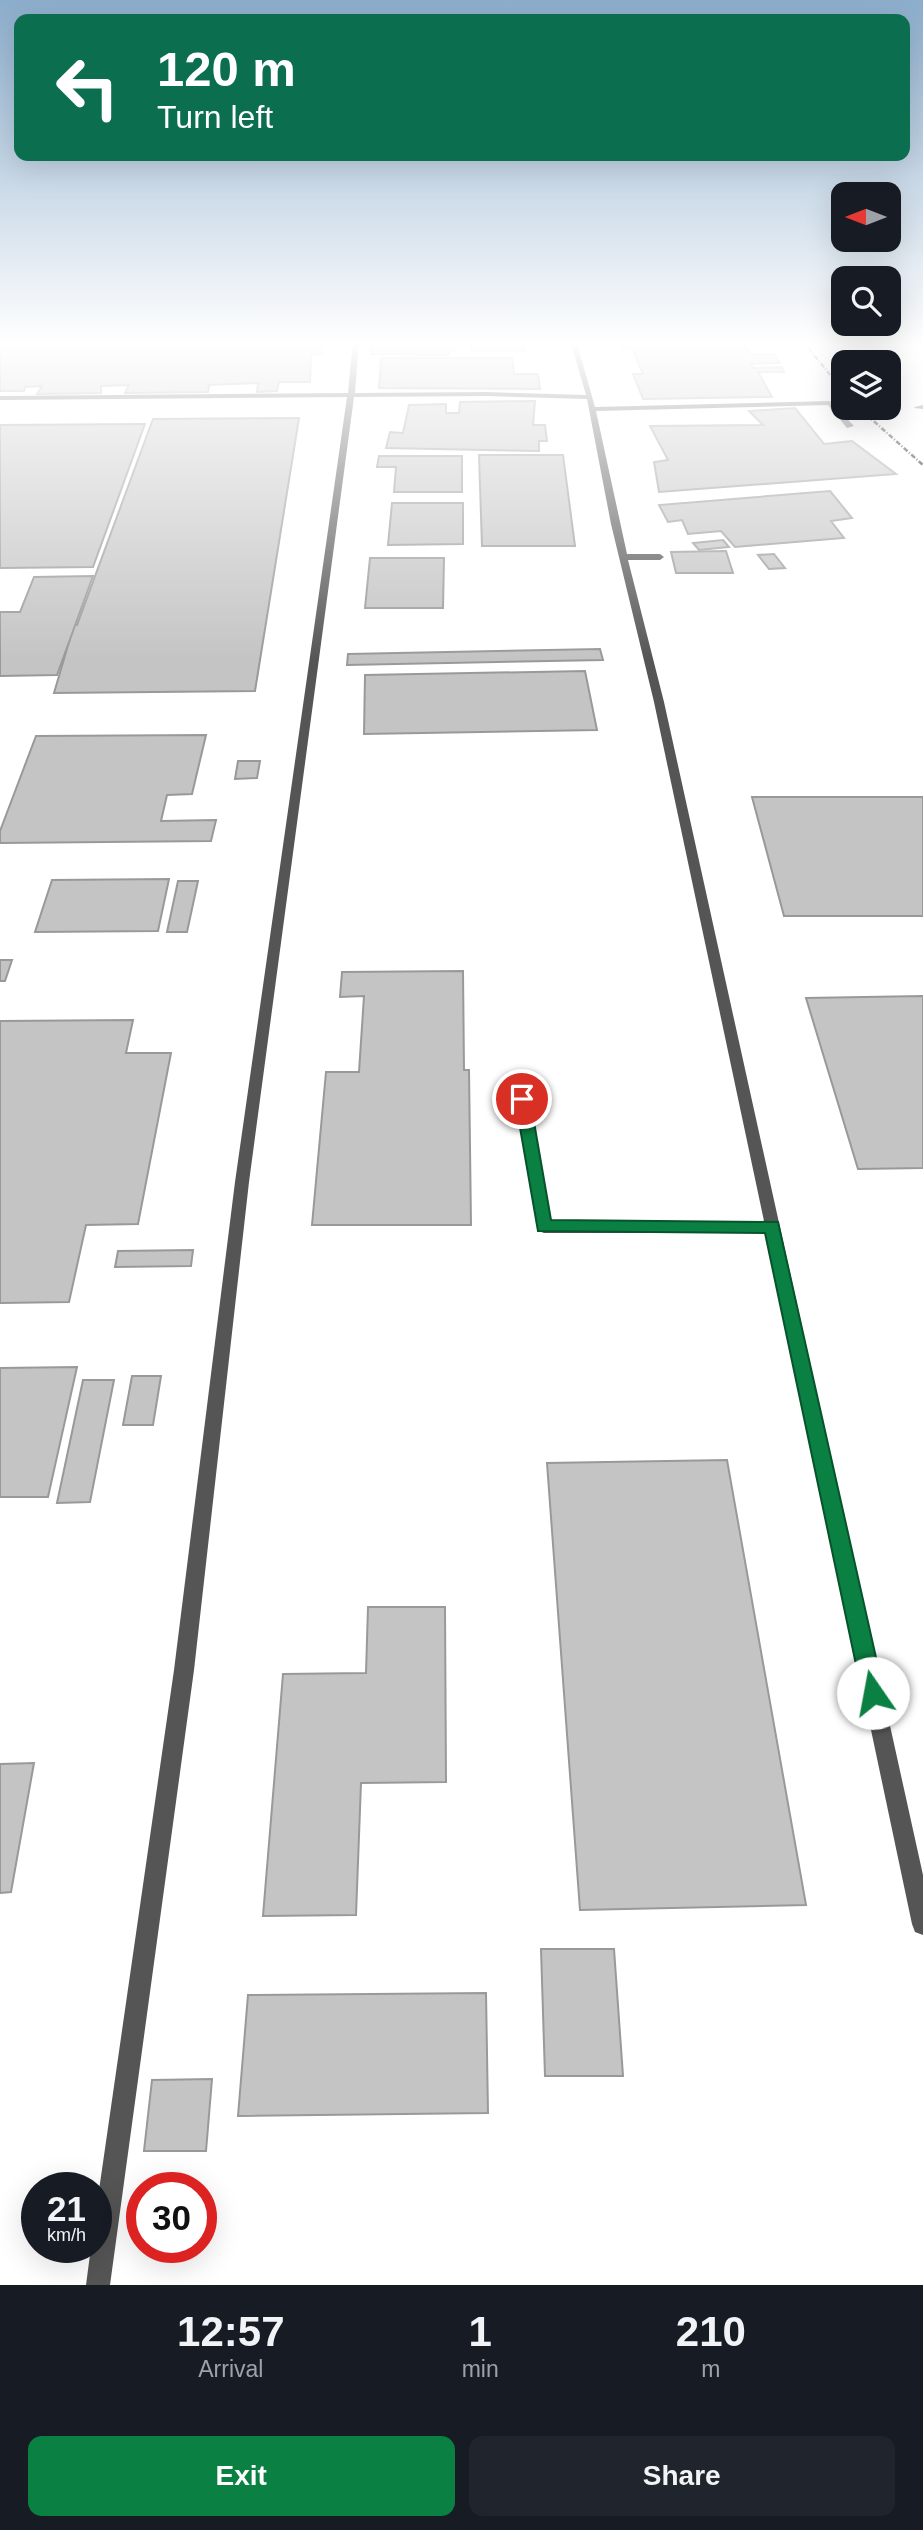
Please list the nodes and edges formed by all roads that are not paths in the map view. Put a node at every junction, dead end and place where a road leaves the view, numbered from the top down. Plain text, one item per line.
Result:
1 (344, 447) edge
2 (599, 447) edge
3 (623, 557) junction
4 (660, 557) dead end
5 (522, 1099) dead end
6 (772, 1227) junction
7 (923, 1924) edge
8 (98, 2285) edge

1 - 8 street
2 - 3 street
3 - 4 street
3 - 6 street
5 - 6 street
6 - 7 street

